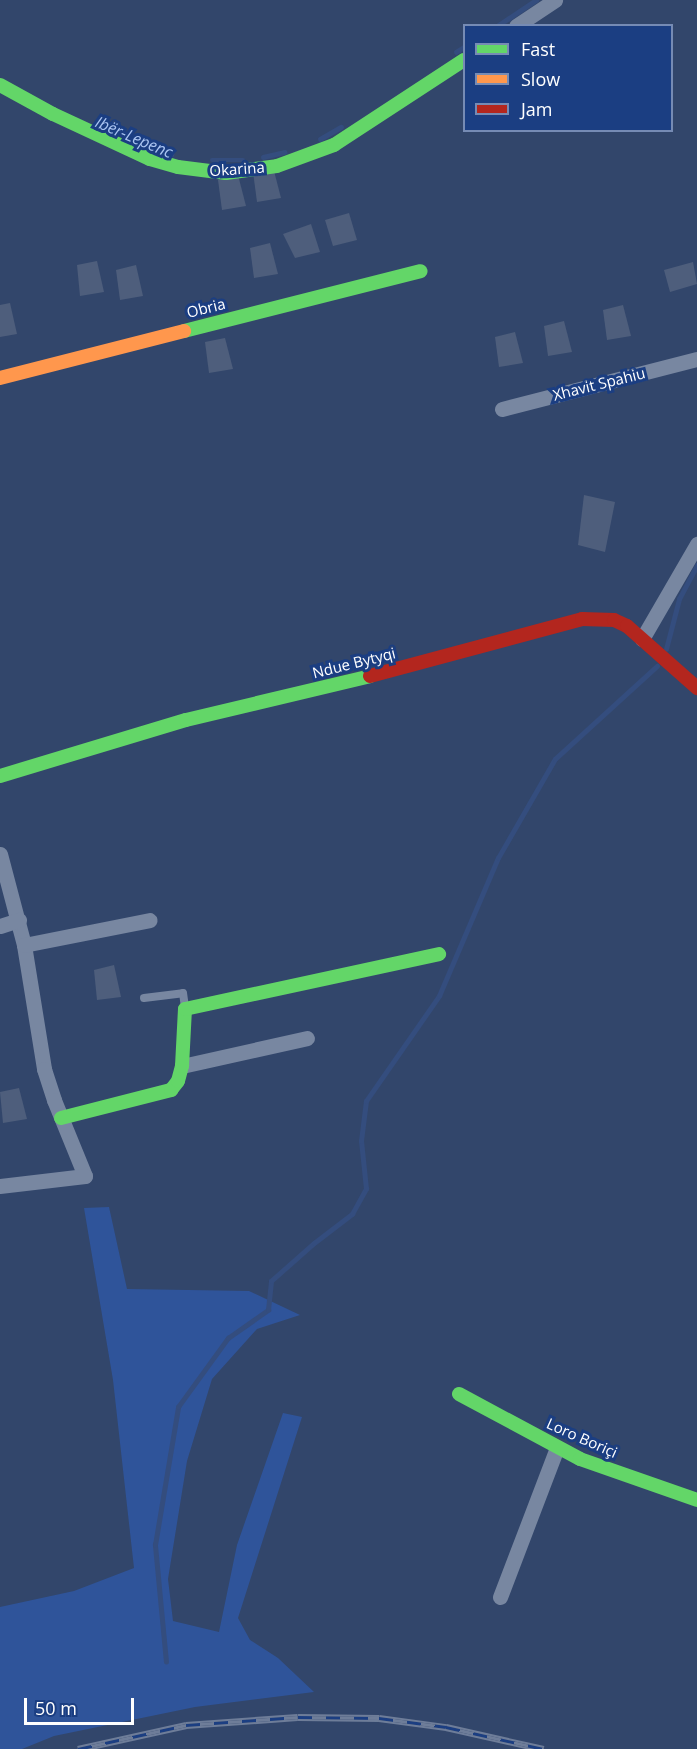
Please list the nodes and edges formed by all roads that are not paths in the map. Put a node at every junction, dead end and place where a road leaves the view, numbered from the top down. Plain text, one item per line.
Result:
1 (555, 0) edge
2 (519, 24) edge
3 (463, 61) edge
4 (0, 85) edge
5 (421, 271) dead end
6 (697, 359) edge
7 (0, 378) edge
8 (502, 409) dead end
9 (697, 544) edge
10 (642, 639) junction
11 (697, 688) edge
12 (0, 776) edge
13 (0, 854) edge
14 (19, 920) junction
15 (150, 920) dead end
16 (0, 926) edge
17 (24, 945) junction
18 (439, 954) dead end
19 (144, 998) dead end
20 (185, 1009) junction
21 (307, 1038) dead end
22 (182, 1066) junction
23 (61, 1118) junction
24 (0, 1186) edge
25 (459, 1394) dead end
26 (557, 1448) junction
27 (697, 1500) edge
28 (500, 1597) dead end

1 - 2 street
3 - 4 street, Okarina
5 - 7 street, Obria
6 - 8 street, Xhavit Spahiu
9 - 10 street
10 - 11 street, Ndue Bytyqi
10 - 12 street, Ndue Bytyqi
13 - 14 street
14 - 16 street
14 - 17 street
15 - 17 street
17 - 23 street
18 - 20 street
19 - 20 lane
20 - 22 street
21 - 22 street
22 - 23 street
23 - 24 street
25 - 26 street, Loro Boriçi
26 - 27 street, Loro Boriçi
26 - 28 street

